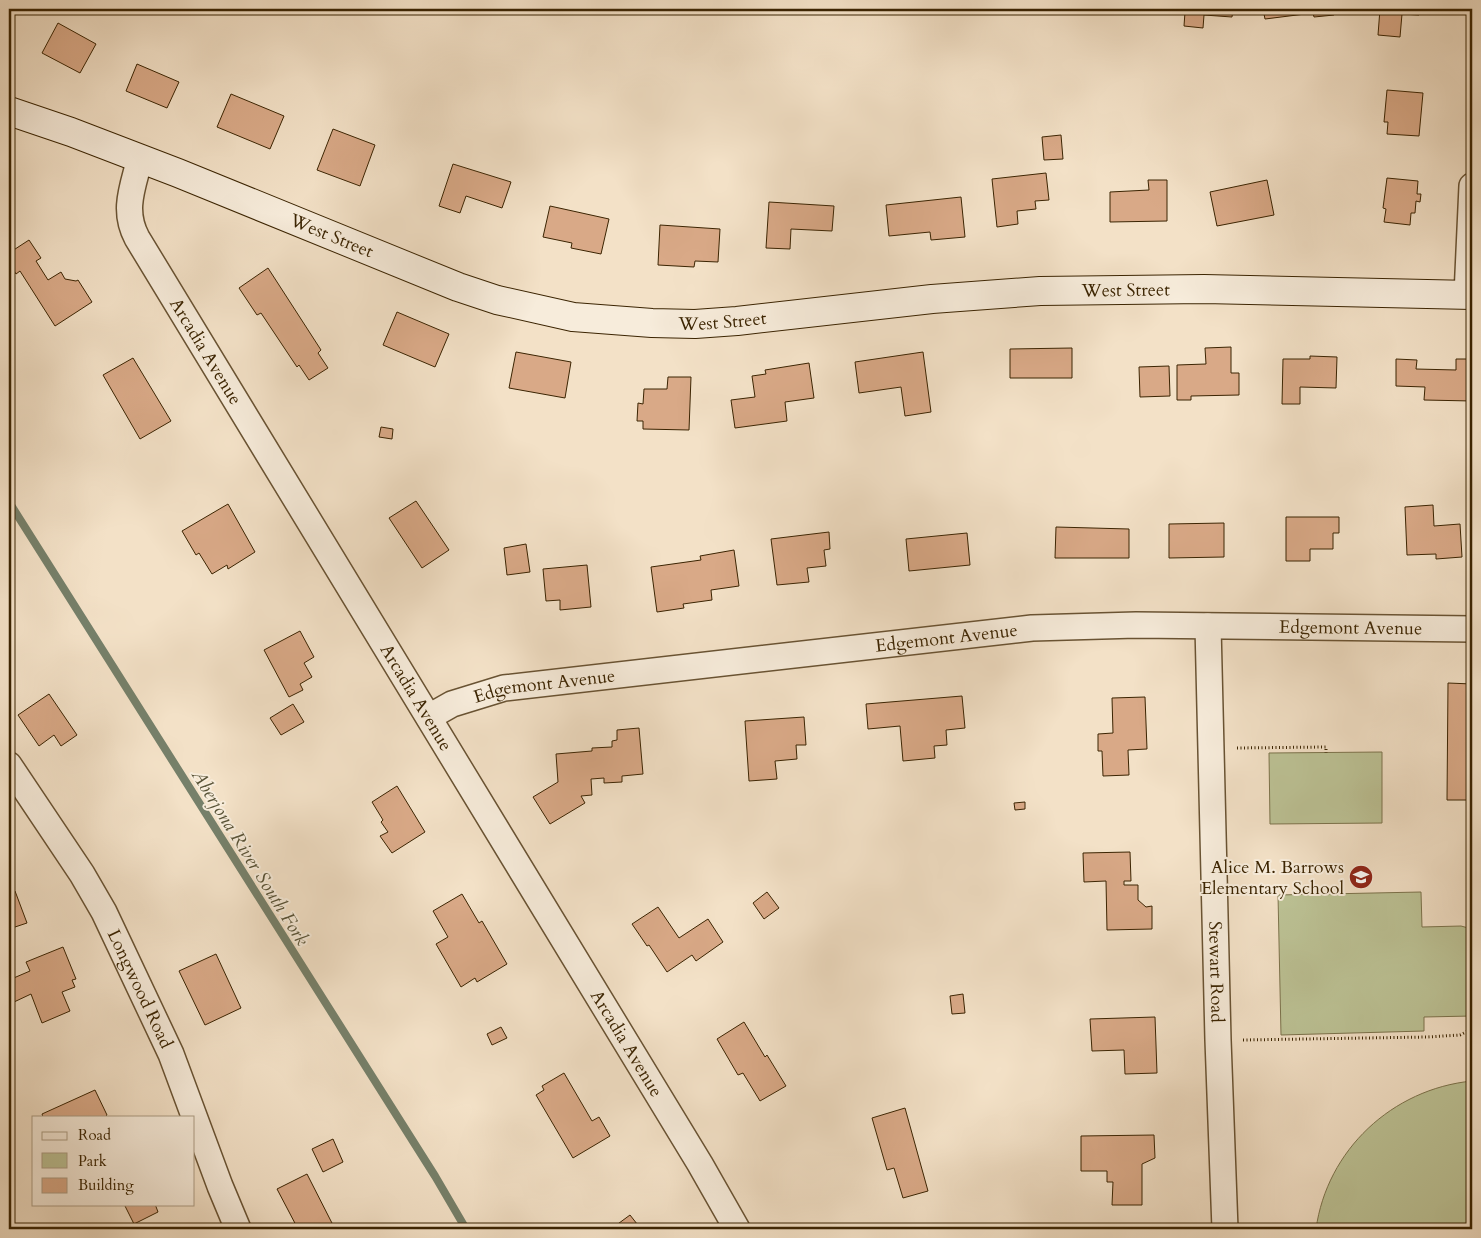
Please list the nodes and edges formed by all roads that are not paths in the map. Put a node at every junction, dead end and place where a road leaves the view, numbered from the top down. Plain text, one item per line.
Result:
1 (9, 112) edge
2 (140, 158) junction
3 (1472, 186) edge
4 (1470, 295) edge
5 (1208, 626) junction
6 (1472, 629) edge
7 (429, 717) junction
8 (9, 765) edge
9 (194, 1116) edge
10 (195, 1119) edge
11 (238, 1229) edge
12 (738, 1229) edge
13 (1225, 1229) edge

1 - 2 main road, West Street
2 - 4 main road, West Street
2 - 7 street, Arcadia Avenue
3 - 4 street
5 - 6 street, Edgemont Avenue
5 - 7 street, Edgemont Avenue
5 - 13 street, Stewart Road
7 - 12 street, Arcadia Avenue
8 - 9 street, Longwood Road
10 - 11 street, Longwood Road

